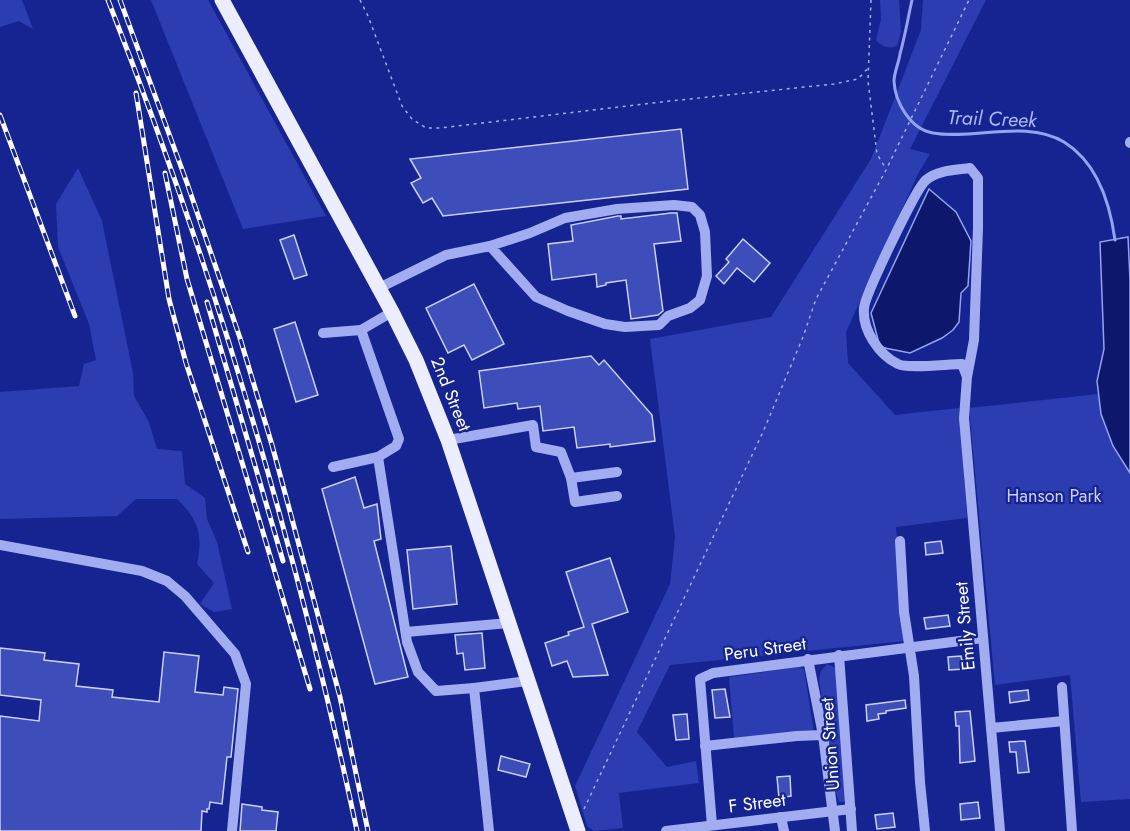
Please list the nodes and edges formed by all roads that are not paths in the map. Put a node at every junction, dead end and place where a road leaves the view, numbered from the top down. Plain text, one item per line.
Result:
1 (222, 0) edge
2 (490, 246) junction
3 (379, 288) junction
4 (392, 312) junction
5 (361, 330) junction
6 (323, 333) dead end
7 (967, 377) junction
8 (448, 440) junction
9 (378, 457) junction
10 (333, 467) dead end
11 (617, 472) dead end
12 (571, 478) junction
13 (616, 496) dead end
14 (900, 541) dead end
15 (0, 545) edge
16 (508, 623) junction
17 (406, 632) junction
18 (983, 638) junction
19 (910, 646) junction
20 (839, 655) junction
21 (808, 659) junction
22 (527, 681) junction
23 (1062, 687) dead end
24 (474, 688) junction
25 (1064, 721) junction
26 (991, 728) junction
27 (823, 735) junction
28 (705, 746) junction
29 (851, 808) junction
30 (833, 811) junction
31 (782, 817) junction
32 (712, 825) junction
33 (577, 829) edge
34 (232, 831) edge
35 (489, 831) edge
36 (666, 831) edge
37 (784, 831) edge
38 (835, 831) edge
39 (852, 831) edge
40 (926, 831) edge
41 (1000, 831) edge
42 (1072, 831) edge

1 - 3 main road, 2nd Street
2 - 2 street
2 - 3 street
3 - 4 main road, 2nd Street
4 - 5 street
4 - 8 main road, 2nd Street
5 - 6 street
5 - 9 street
7 - 7 street, Emily Street
7 - 18 street, Emily Street
8 - 12 street
8 - 16 main road, 2nd Street
9 - 10 street
9 - 17 street
11 - 12 street
12 - 13 street
14 - 19 street
15 - 34 street
16 - 17 street
16 - 22 main road, 2nd Street
17 - 24 street
18 - 19 street, Peru Street
18 - 26 street, Emily Street
19 - 20 street, Peru Street
19 - 40 street
20 - 21 street, Peru Street
20 - 29 street, Union Street
21 - 27 street, Union Street
21 - 28 street, Peru Street
22 - 24 street
22 - 33 main road, 2nd Street
23 - 25 street
24 - 35 street
25 - 26 street
25 - 42 street
26 - 41 street, Emily Street
27 - 28 street
27 - 30 street, Union Street
28 - 32 street, Peru Street
29 - 30 street, F Street
29 - 39 street, Union Street
30 - 31 street, F Street
30 - 38 street, Union Street
31 - 32 street, F Street
31 - 37 street
32 - 36 street, F Street

